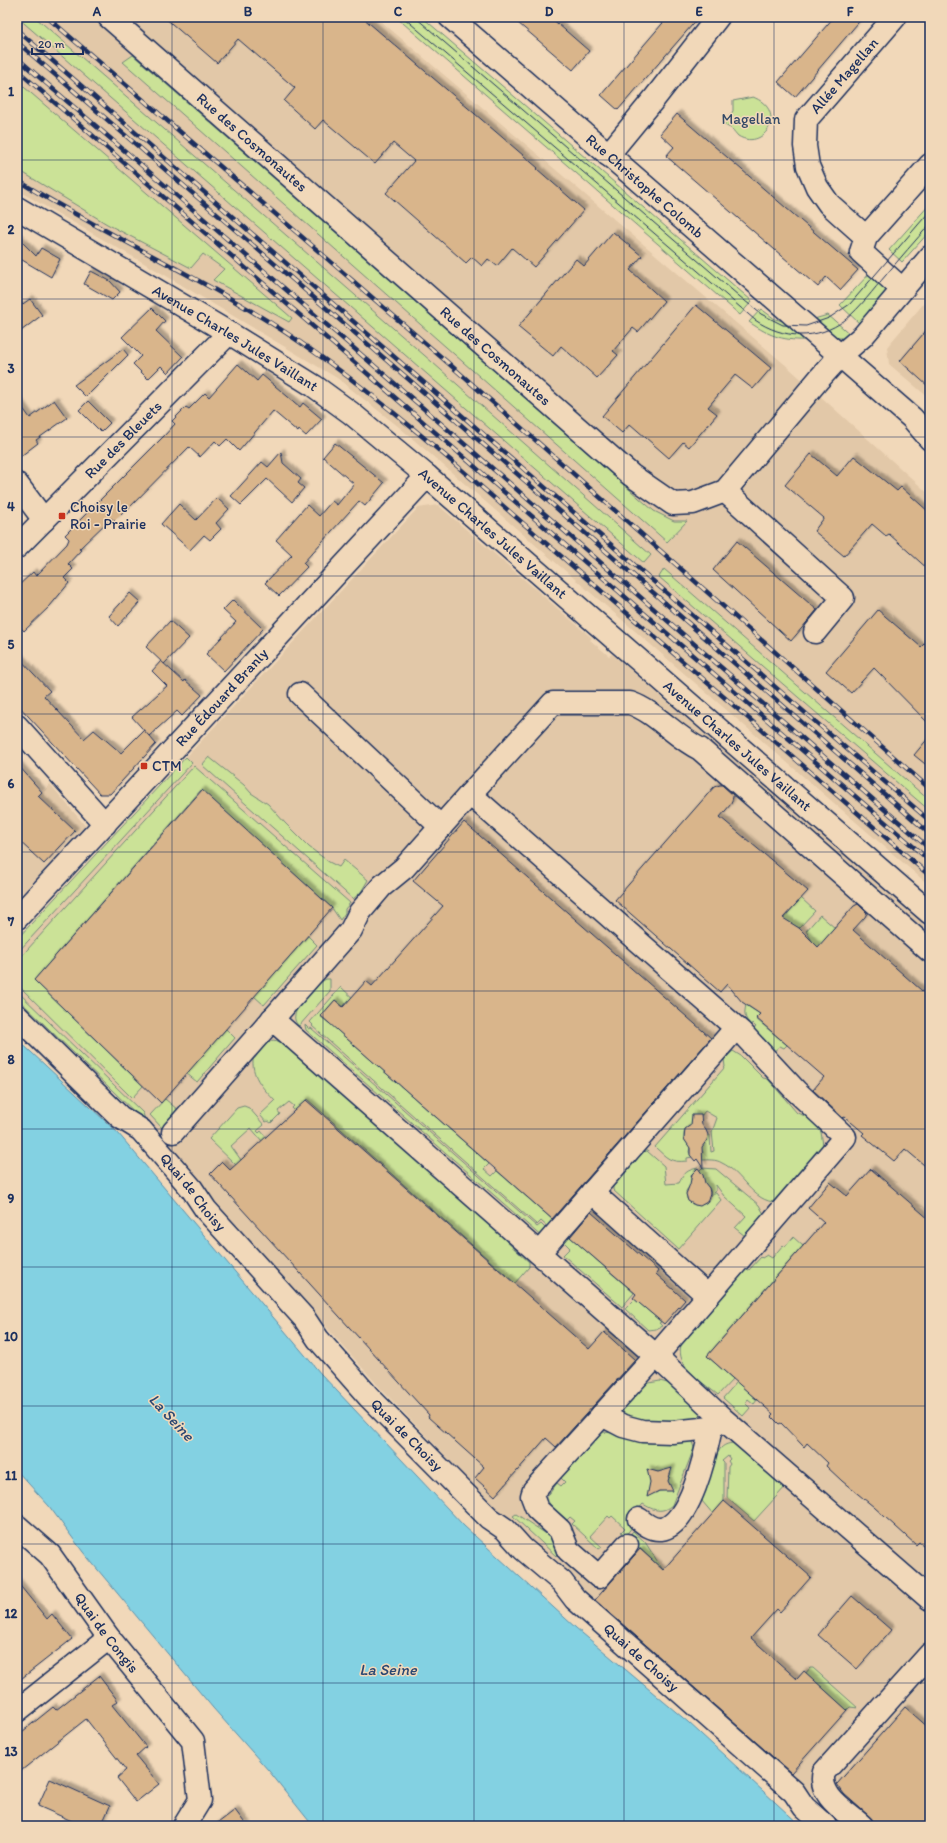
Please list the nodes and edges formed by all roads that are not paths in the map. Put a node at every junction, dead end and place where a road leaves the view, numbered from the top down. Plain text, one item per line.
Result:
1 (108, 17) edge
2 (450, 17) edge
3 (718, 17) edge
4 (895, 17) edge
5 (608, 155) junction
6 (930, 164) edge
7 (17, 208) edge
8 (866, 237) junction
9 (930, 257) edge
10 (902, 289) junction
11 (229, 333) junction
12 (840, 356) junction
13 (930, 439) edge
14 (427, 476) junction
15 (17, 484) edge
16 (725, 491) junction
17 (44, 520) junction
18 (17, 547) edge
19 (815, 632) dead end
20 (300, 694) dead end
21 (17, 726) edge
22 (470, 794) junction
23 (105, 824) junction
24 (441, 827) junction
25 (930, 913) edge
26 (17, 918) edge
27 (930, 951) edge
28 (17, 1016) edge
29 (272, 1019) junction
30 (736, 1028) junction
31 (174, 1132) dead end
32 (592, 1192) junction
33 (539, 1253) junction
34 (708, 1296) junction
35 (656, 1356) junction
36 (602, 1414) junction
37 (717, 1424) junction
38 (639, 1519) dead end
39 (17, 1526) edge
40 (627, 1546) dead end
41 (930, 1599) edge
42 (109, 1638) junction
43 (930, 1654) edge
44 (17, 1711) edge
45 (184, 1826) edge
46 (825, 1826) edge
47 (862, 1826) edge

1 - 16 street, Rue des Cosmonautes
2 - 5 street, Rue Christophe Colomb
3 - 5 street
4 - 8 street, Allée Magellan
5 - 12 street, Rue Christophe Colomb
6 - 8 street
7 - 11 street, Avenue Charles Jules Vaillant
8 - 10 street
9 - 10 street, Rue des Cosmonautes
10 - 12 street, Rue des Cosmonautes
11 - 14 street, Avenue Charles Jules Vaillant
11 - 17 street, Rue des Bleuets
12 - 13 street, Rue Christophe Colomb
12 - 16 street, Rue des Cosmonautes
14 - 23 street, Rue Édouard Branly
14 - 25 street, Avenue Charles Jules Vaillant
15 - 17 street
16 - 19 street
17 - 18 street, Rue des Bleuets
20 - 24 street
21 - 23 street
22 - 24 street
22 - 27 street
22 - 30 street
23 - 26 street, Rue Édouard Branly
24 - 29 street
28 - 46 street, Quai de Choisy
29 - 31 street
29 - 33 street
30 - 32 street
30 - 34 street
32 - 33 street
32 - 34 street
33 - 35 street
34 - 35 street
35 - 36 street
35 - 37 street
36 - 37 street
36 - 40 street
37 - 38 street
37 - 41 street
39 - 42 street, Quai de Congis
42 - 44 street
42 - 45 street, Quai de Congis
43 - 47 street

